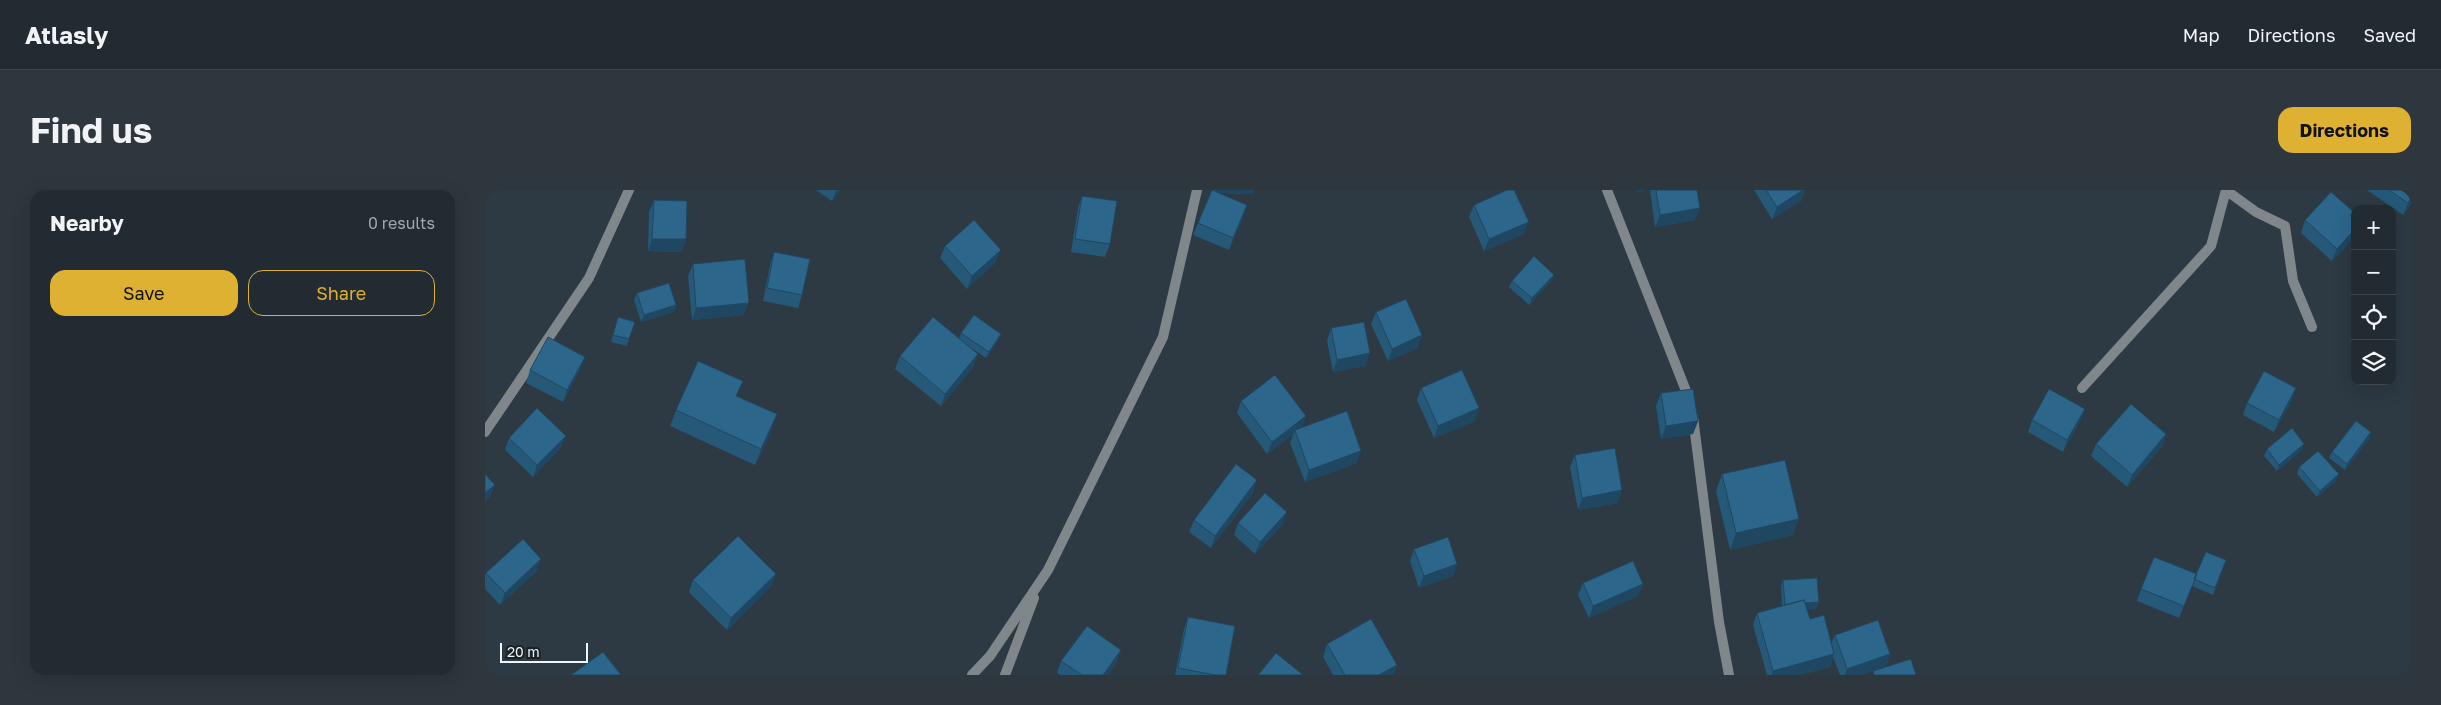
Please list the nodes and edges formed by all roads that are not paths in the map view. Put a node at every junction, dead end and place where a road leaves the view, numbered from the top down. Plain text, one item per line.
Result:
1 (629, 190) edge
2 (1197, 190) edge
3 (1607, 190) edge
4 (2226, 190) edge
5 (2312, 327) dead end
6 (2082, 388) dead end
7 (485, 432) edge
8 (1040, 581) junction
9 (972, 675) edge
10 (1005, 675) edge
11 (1729, 675) edge

1 - 7 street
2 - 8 street
3 - 11 street
4 - 5 street
4 - 6 street
8 - 9 street
8 - 10 street

